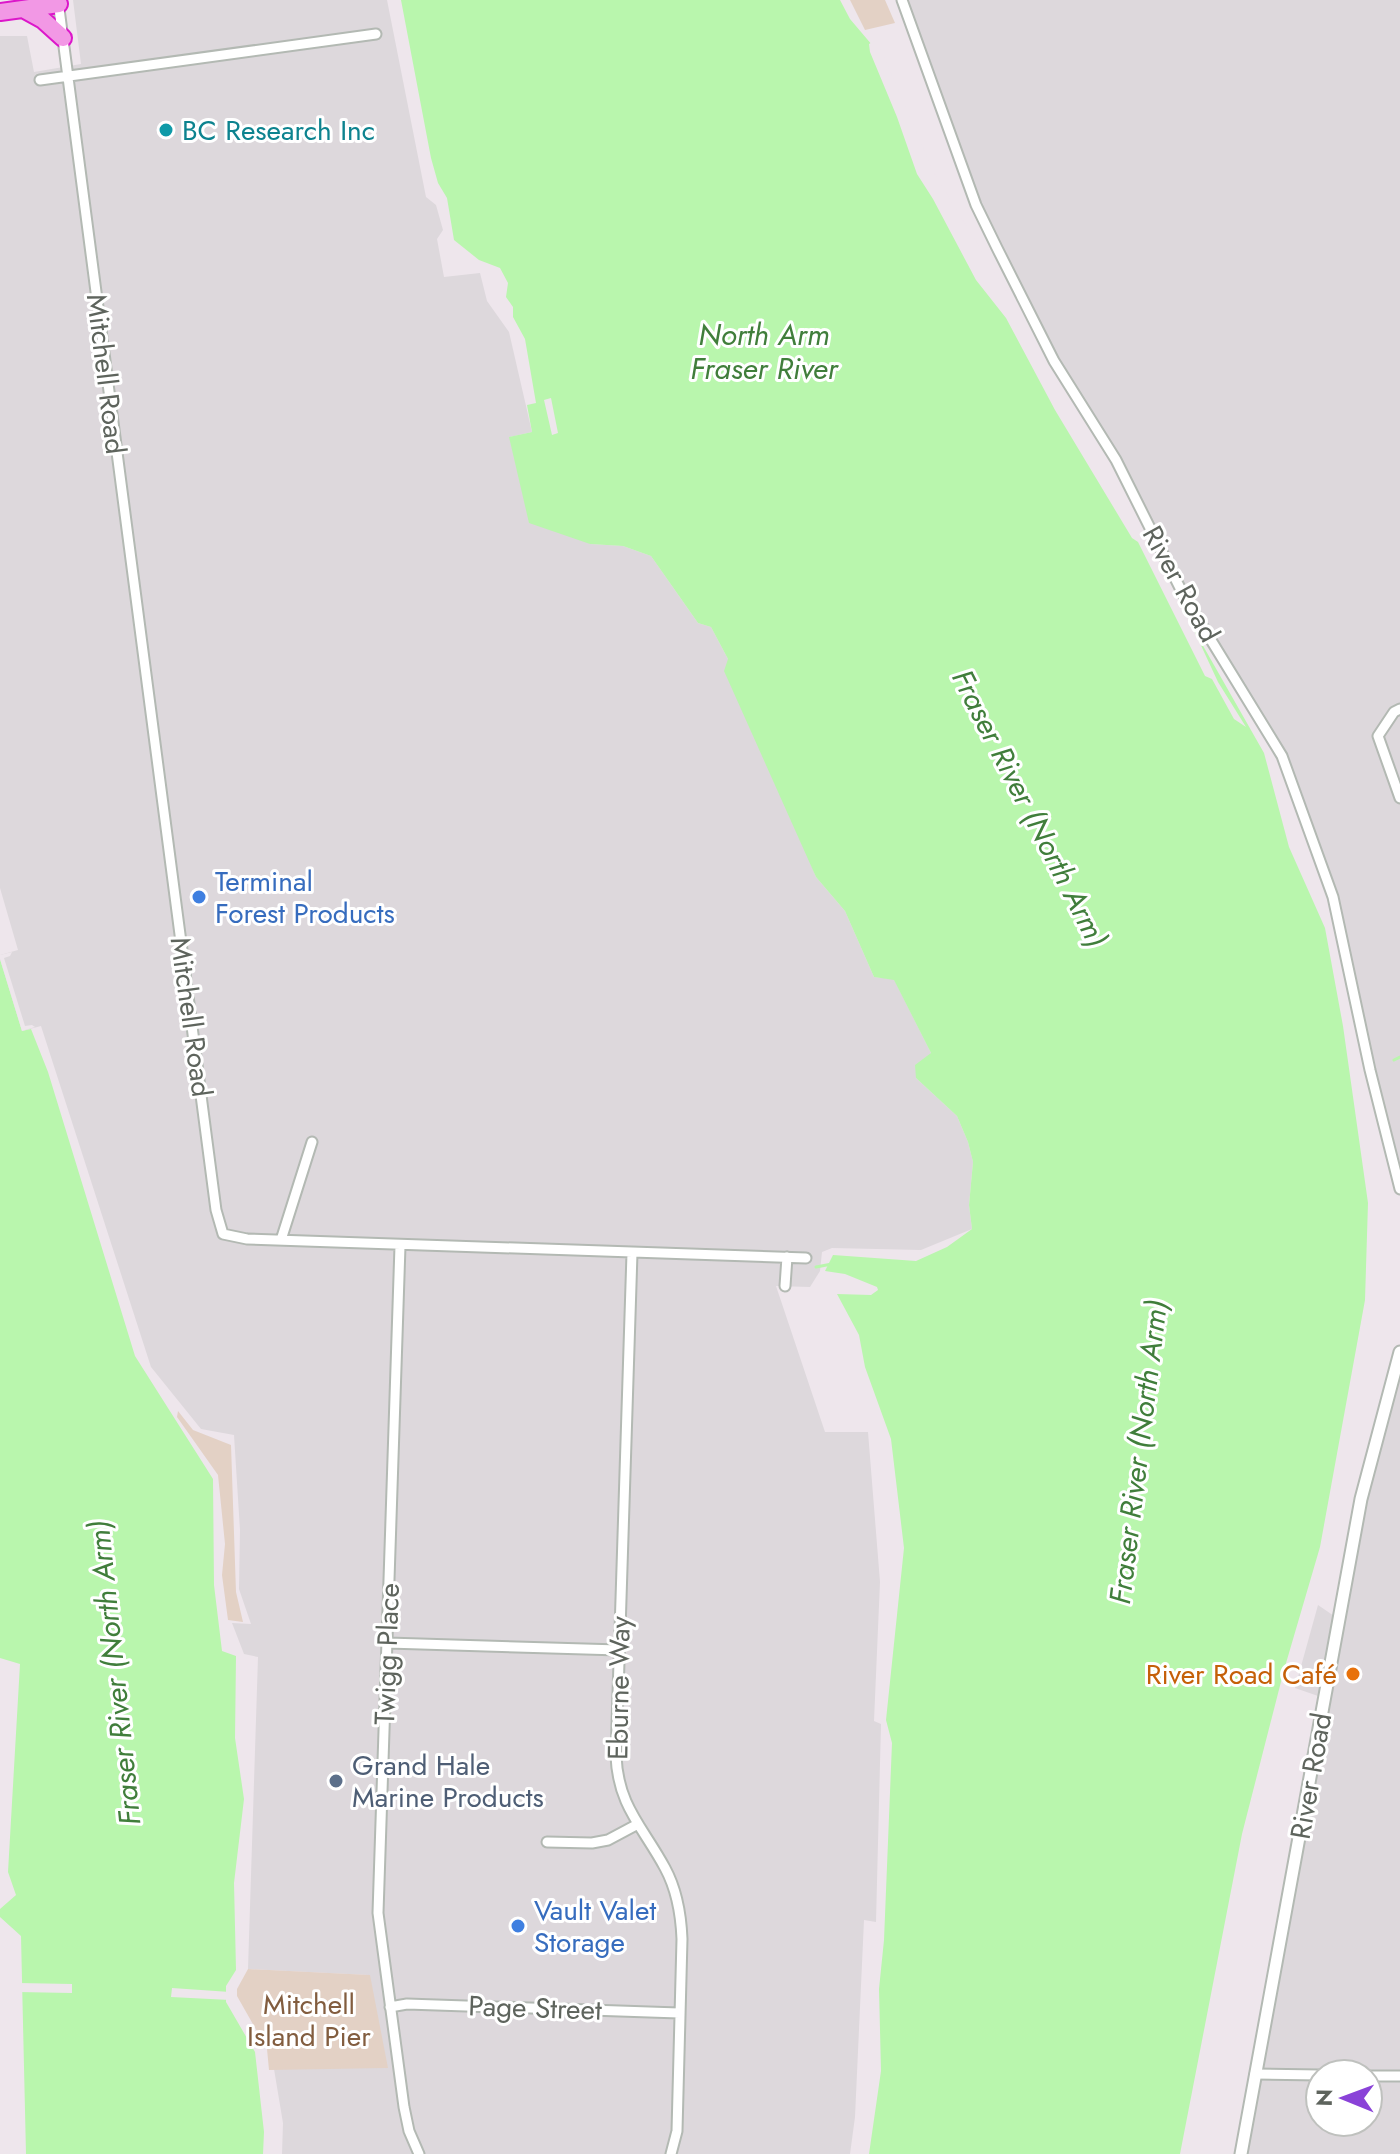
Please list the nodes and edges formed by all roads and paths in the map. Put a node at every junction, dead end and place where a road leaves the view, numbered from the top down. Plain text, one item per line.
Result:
1 (902, 0) edge
2 (58, 2) edge
3 (23, 9) junction
4 (0, 12) edge
5 (376, 34) dead end
6 (63, 38) junction
7 (69, 77) junction
8 (40, 80) dead end
9 (1400, 709) edge
10 (1400, 798) edge
11 (312, 1142) dead end
12 (1400, 1189) edge
13 (281, 1240) junction
14 (400, 1246) junction
15 (632, 1253) junction
16 (787, 1257) junction
17 (806, 1258) dead end
18 (785, 1286) dead end
19 (1400, 1352) edge
20 (388, 1643) junction
21 (619, 1650) junction
22 (638, 1824) junction
23 (547, 1842) dead end
24 (390, 2007) junction
25 (679, 2013) junction
26 (1255, 2074) junction
27 (1304, 2075) edge
28 (419, 2154) edge
29 (671, 2154) edge
30 (1241, 2154) edge

1 - 12 street, River Road
2 - 3 highway
2 - 6 street, Mitchell Road
3 - 4 highway
3 - 6 highway
5 - 7 street
6 - 7 street, Mitchell Road
7 - 8 street
7 - 13 street, Mitchell Road
9 - 10 street
11 - 13 street
13 - 14 street, Mitchell Road
14 - 15 street, Mitchell Road
14 - 20 street, Twigg Place
15 - 16 street, Mitchell Road
15 - 21 street, Eburne Way
16 - 17 street, Mitchell Road
16 - 18 street
19 - 26 street, River Road
20 - 21 street
20 - 24 street, Twigg Place
21 - 22 street, Eburne Way
22 - 23 street
22 - 25 street, Eburne Way
24 - 25 street, Page Street
24 - 28 street, Twigg Place
25 - 29 street, Eburne Way
26 - 27 street
26 - 30 street, River Road

